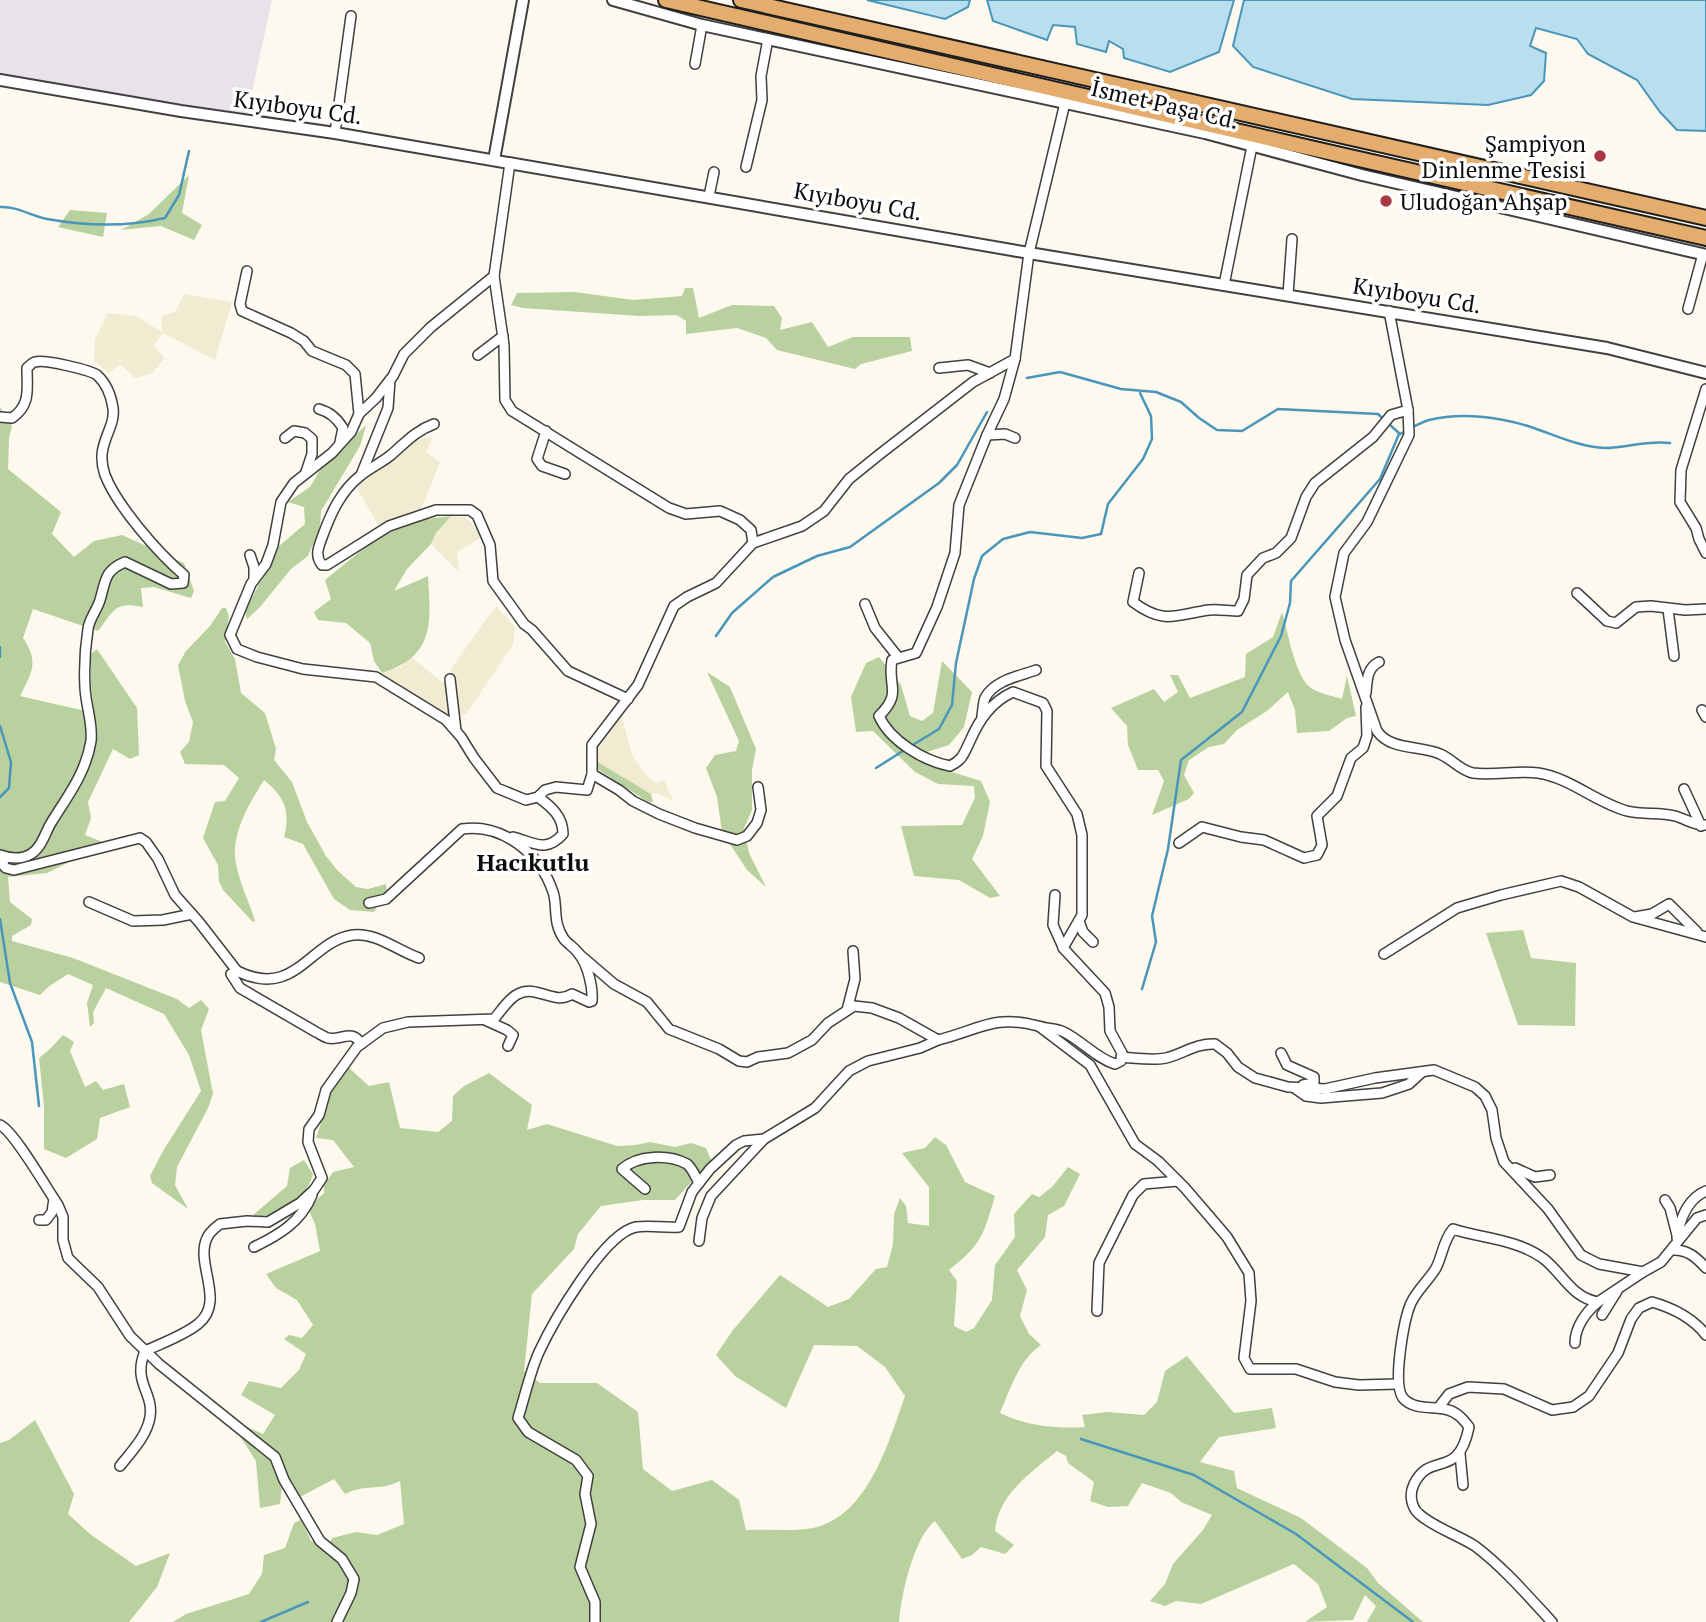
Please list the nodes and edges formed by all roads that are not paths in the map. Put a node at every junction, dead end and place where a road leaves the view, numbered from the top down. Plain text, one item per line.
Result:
1 (523, 0) edge
2 (613, 0) edge
3 (666, 0) edge
4 (741, 0) edge
5 (351, 16) dead end
6 (702, 25) junction
7 (768, 39) junction
8 (695, 64) dead end
9 (0, 80) edge
10 (1065, 103) junction
11 (335, 133) junction
12 (1252, 146) junction
13 (494, 160) junction
14 (510, 163) junction
15 (746, 167) dead end
16 (713, 172) dead end
17 (709, 196) junction
18 (1706, 218) edge
19 (1706, 238) edge
20 (1292, 239) dead end
21 (1030, 253) junction
22 (1704, 254) edge
23 (247, 271) dead end
24 (494, 276) junction
25 (1224, 285) junction
26 (1288, 295) junction
27 (1688, 309) dead end
28 (1389, 311) junction
29 (503, 336) junction
30 (478, 355) dead end
31 (1015, 359) junction
32 (939, 368) dead end
33 (990, 373) junction
34 (1706, 373) edge
35 (390, 380) junction
36 (1706, 389) edge
37 (319, 409) dead end
38 (1408, 410) junction
39 (359, 414) junction
40 (0, 417) edge
41 (434, 424) dead end
42 (546, 431) junction
43 (987, 435) junction
44 (285, 438) dead end
45 (1015, 438) dead end
46 (340, 444) junction
47 (305, 474) junction
48 (565, 474) dead end
49 (360, 476) junction
50 (753, 543) junction
51 (1706, 553) edge
52 (250, 555) dead end
53 (1139, 573) dead end
54 (254, 580) junction
55 (1577, 593) dead end
56 (865, 604) dead end
57 (1668, 609) junction
58 (1706, 609) edge
59 (1674, 656) dead end
60 (898, 657) junction
61 (1379, 662) dead end
62 (1036, 670) dead end
63 (450, 679) dead end
64 (1366, 698) junction
65 (628, 699) junction
66 (981, 721) junction
67 (456, 731) junction
68 (592, 774) junction
69 (758, 787) dead end
70 (1684, 789) dead end
71 (538, 797) junction
72 (1703, 826) edge
73 (501, 833) junction
74 (1179, 843) dead end
75 (2, 856) edge
76 (1055, 895) dead end
77 (89, 902) dead end
78 (369, 903) dead end
79 (192, 914) junction
80 (1633, 918) junction
81 (1079, 921) junction
82 (1705, 937) edge
83 (1093, 942) dead end
84 (1063, 947) junction
85 (853, 951) dead end
86 (579, 954) junction
87 (1384, 954) dead end
88 (419, 958) dead end
89 (237, 971) junction
90 (847, 1010) junction
91 (484, 1020) junction
92 (1039, 1027) junction
93 (938, 1040) junction
94 (361, 1044) junction
95 (508, 1046) dead end
96 (1281, 1053) dead end
97 (1121, 1057) junction
98 (1422, 1072) junction
99 (1291, 1088) junction
100 (0, 1125) edge
101 (764, 1139) junction
102 (1504, 1162) junction
103 (1550, 1175) dead end
104 (1178, 1181) junction
105 (699, 1183) junction
106 (645, 1189) dead end
107 (314, 1190) junction
108 (1706, 1191) edge
109 (54, 1199) junction
110 (1665, 1200) dead end
111 (1705, 1217) edge
112 (39, 1220) dead end
113 (699, 1241) dead end
114 (1675, 1243) junction
115 (254, 1247) dead end
116 (1706, 1269) edge
117 (1643, 1272) junction
118 (1620, 1286) junction
119 (1598, 1302) junction
120 (1097, 1311) dead end
121 (1602, 1315) dead end
122 (1706, 1335) edge
123 (1575, 1343) dead end
124 (145, 1351) junction
125 (1398, 1384) junction
126 (1439, 1407) junction
127 (1460, 1454) junction
128 (120, 1466) dead end
129 (1463, 1485) dead end
130 (337, 1622) edge
131 (595, 1622) edge
132 (1552, 1622) edge

1 - 13 street
2 - 6 street, İsmet Paşa Cd.
3 - 19 highway
4 - 18 highway
5 - 11 street
6 - 7 street, İsmet Paşa Cd.
6 - 8 street
7 - 10 street, İsmet Paşa Cd.
7 - 15 street
9 - 11 street, Kıyıboyu Cd.
10 - 12 street, İsmet Paşa Cd.
10 - 21 street
11 - 13 street, Kıyıboyu Cd.
12 - 22 street, İsmet Paşa Cd.
12 - 25 street
13 - 14 street, Kıyıboyu Cd.
14 - 17 street, Kıyıboyu Cd.
14 - 24 street
16 - 17 street
17 - 21 street, Kıyıboyu Cd.
20 - 26 street
21 - 25 street, Kıyıboyu Cd.
21 - 31 street
22 - 27 street
23 - 39 street
24 - 29 street
24 - 35 street
25 - 26 street, Kıyıboyu Cd.
26 - 28 street, Kıyıboyu Cd.
28 - 34 street, Kıyıboyu Cd.
28 - 38 street
29 - 30 street
29 - 42 street
31 - 33 street
31 - 43 street
32 - 33 street
33 - 50 street
35 - 39 street
35 - 49 street
36 - 51 street
37 - 46 street
38 - 53 street
38 - 64 street
39 - 46 street
40 - 75 street
41 - 49 street
42 - 48 street
42 - 50 street
43 - 45 street
43 - 60 street
44 - 47 street
46 - 47 street
47 - 54 street
49 - 65 street
50 - 65 street
52 - 54 street
54 - 67 street
55 - 57 street
56 - 60 street
57 - 58 street
57 - 59 street
60 - 66 street
61 - 64 street
62 - 66 street
63 - 67 street
64 - 72 street
64 - 74 street
65 - 68 street
66 - 81 street
67 - 71 street
68 - 69 street
68 - 71 street
70 - 72 street
71 - 73 street
73 - 78 street
73 - 86 street
75 - 79 street
76 - 84 street
77 - 79 street
79 - 89 street
80 - 82 street
80 - 82 street
80 - 87 street
81 - 83 street
81 - 84 street
84 - 97 street
85 - 90 street
86 - 90 street
86 - 91 street
88 - 89 street
89 - 94 street
90 - 93 street
91 - 94 street
91 - 95 street
92 - 93 street
92 - 97 street
92 - 104 street
93 - 101 street
94 - 107 street
96 - 99 street
97 - 99 street
98 - 99 street
98 - 99 street
98 - 102 street
100 - 109 street
101 - 105 street
101 - 113 street
102 - 103 street
102 - 117 street
104 - 120 street
104 - 125 street
105 - 106 street
105 - 131 street
107 - 115 street
107 - 124 street
108 - 114 street
109 - 112 street
109 - 124 street
110 - 114 street
111 - 114 street
114 - 116 street
114 - 117 street
117 - 118 street
118 - 119 street
118 - 121 street
119 - 123 street
119 - 125 street
122 - 126 street
124 - 128 street
124 - 130 street
125 - 126 street
126 - 127 street
127 - 129 street
127 - 132 street

